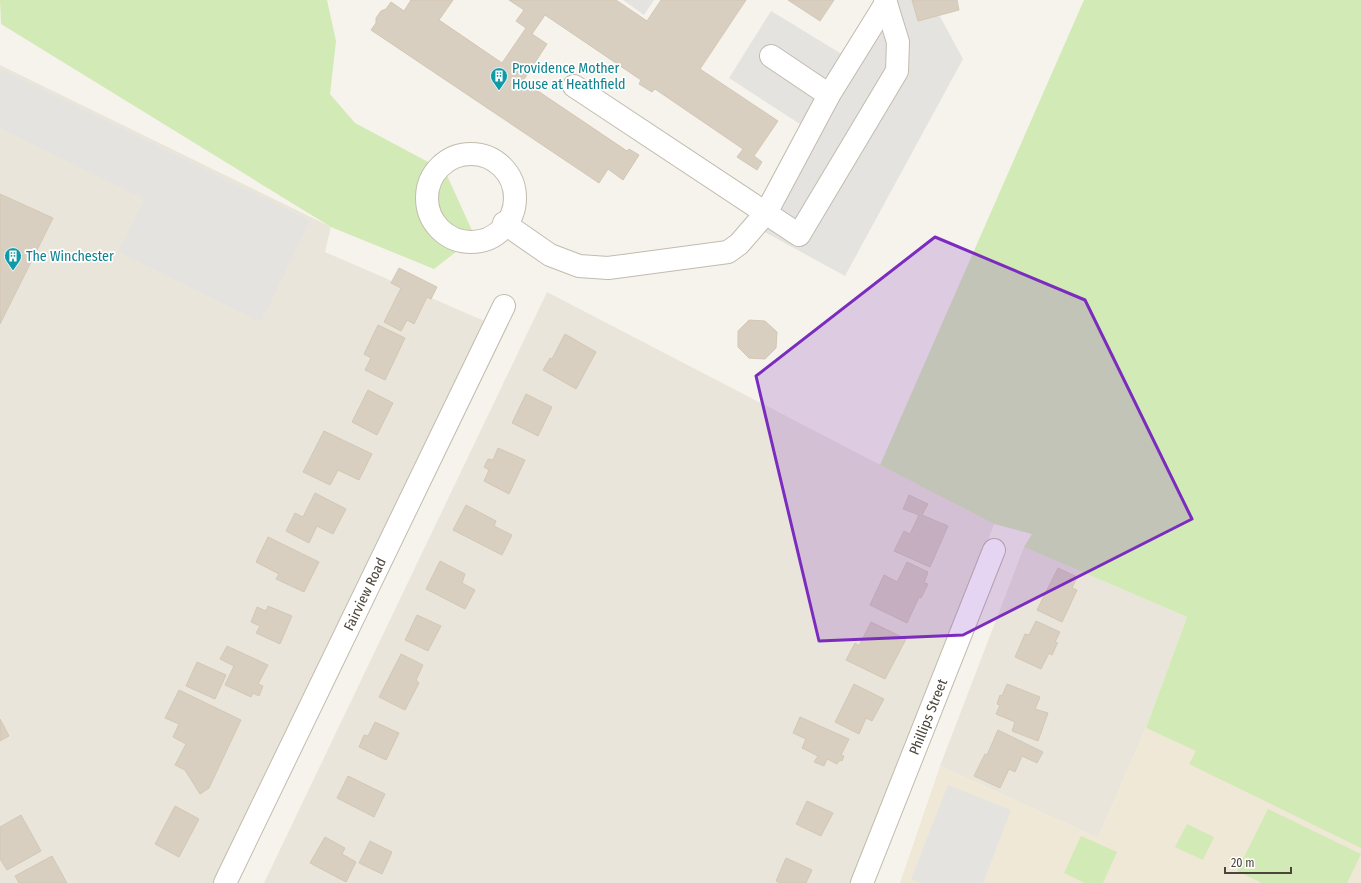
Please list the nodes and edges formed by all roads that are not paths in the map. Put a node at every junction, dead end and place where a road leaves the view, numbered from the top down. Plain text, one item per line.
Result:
1 (885, 1) edge
2 (771, 56) dead end
3 (574, 86) dead end
4 (830, 95) junction
5 (766, 213) junction
6 (504, 223) dead end
7 (504, 306) dead end
8 (994, 550) dead end
9 (225, 883) edge
10 (862, 883) edge

1 - 4 street
1 - 5 street
2 - 4 street
3 - 5 street
4 - 5 street
5 - 6 street
7 - 9 street, Fairview Road
8 - 10 street, Phillips Street

